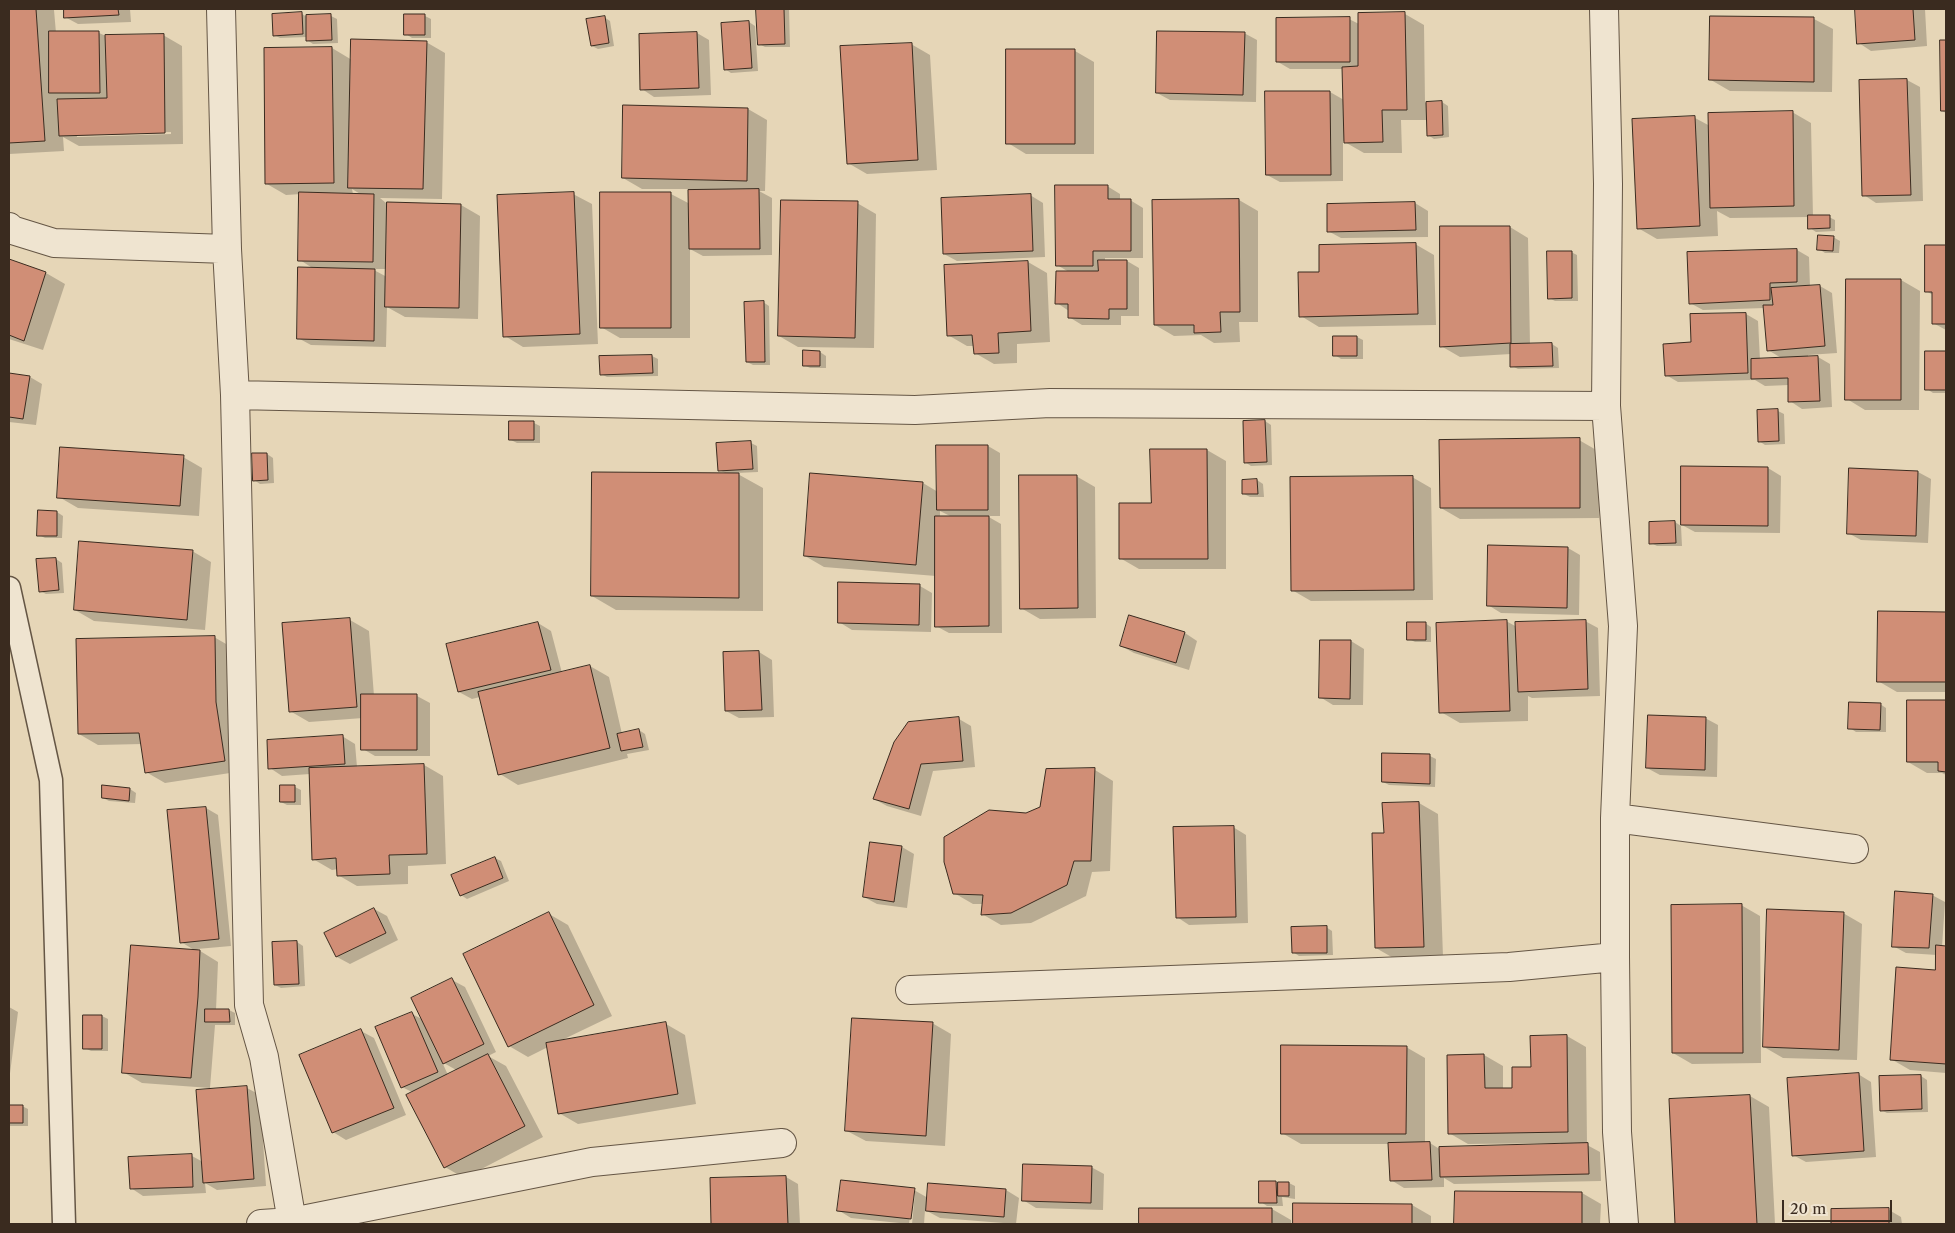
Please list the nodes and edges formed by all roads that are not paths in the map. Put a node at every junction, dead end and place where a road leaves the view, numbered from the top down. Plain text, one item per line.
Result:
1 (221, 9) edge
2 (1604, 9) edge
3 (9, 227) edge
4 (227, 249) junction
5 (234, 395) junction
6 (1606, 406) junction
7 (9, 588) edge
8 (1615, 818) junction
9 (1854, 849) dead end
10 (1615, 958) junction
11 (910, 990) dead end
12 (782, 1143) dead end
13 (292, 1222) junction
14 (64, 1224) edge
15 (261, 1224) edge
16 (1624, 1224) edge

1 - 4 street
2 - 6 street
3 - 4 street
4 - 5 street
5 - 6 street
5 - 13 street
6 - 8 street
7 - 14 lane
8 - 9 street
8 - 10 street
10 - 11 street
10 - 16 street
12 - 13 street
13 - 15 street

